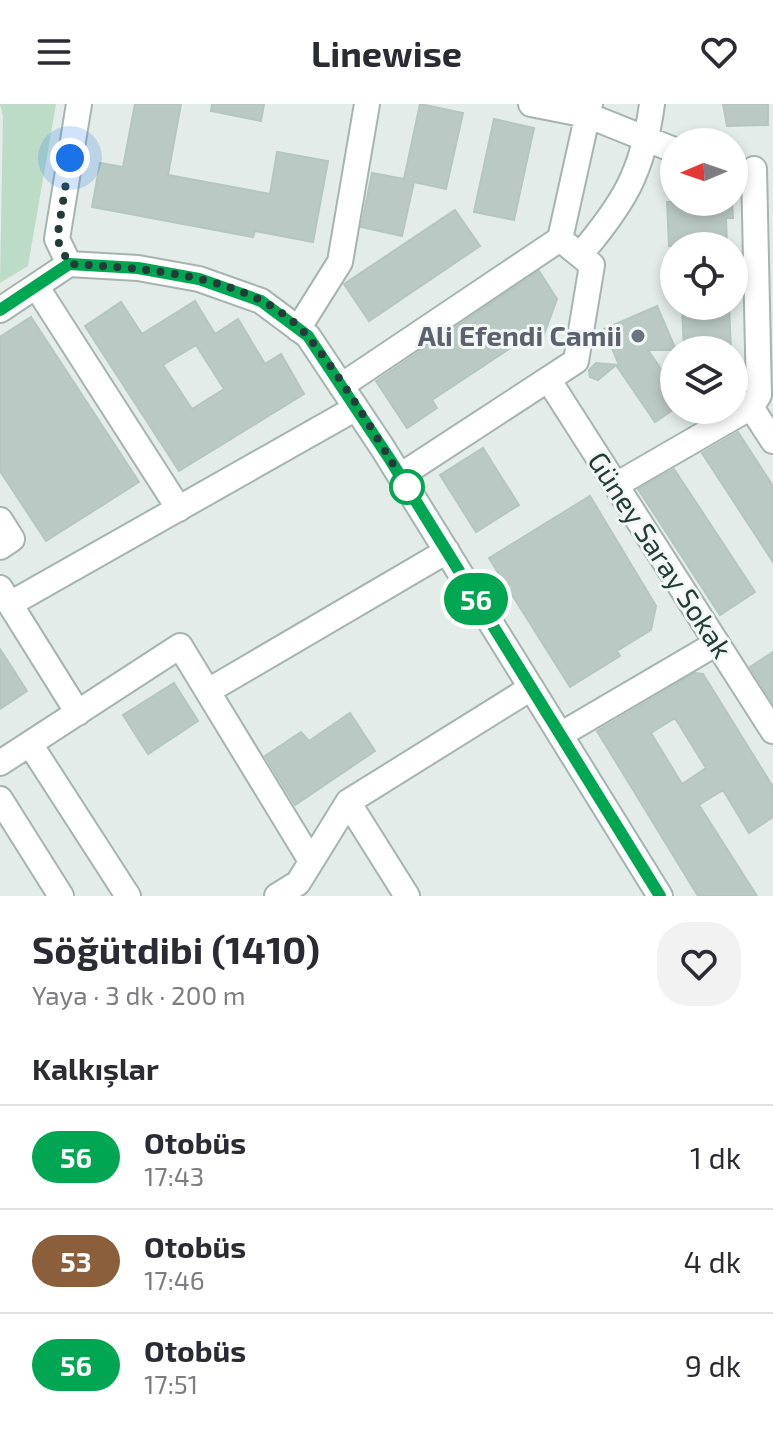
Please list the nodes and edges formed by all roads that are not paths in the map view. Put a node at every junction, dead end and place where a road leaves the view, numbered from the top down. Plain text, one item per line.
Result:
1 (79, 104) edge
2 (367, 104) edge
3 (531, 104) edge
4 (652, 104) edge
5 (589, 110) edge
6 (647, 141) junction
7 (660, 145) edge
8 (754, 168) edge
9 (560, 239) junction
10 (580, 255) junction
11 (69, 264) junction
12 (36, 286) junction
13 (0, 310) edge
14 (298, 329) junction
15 (548, 379) junction
16 (341, 386) junction
17 (761, 392) edge
18 (356, 408) junction
19 (773, 441) edge
20 (400, 476) junction
21 (616, 485) junction
22 (179, 509) junction
23 (0, 520) edge
24 (0, 547) edge
25 (447, 551) junction
26 (5, 596) edge
27 (717, 643) junction
28 (531, 688) junction
29 (208, 691) junction
30 (78, 713) junction
31 (773, 731) edge
32 (560, 735) junction
33 (30, 744) junction
34 (0, 763) edge
35 (0, 799) edge
36 (348, 802) junction
37 (311, 861) junction
38 (61, 896) edge
39 (128, 896) edge
40 (277, 896) edge
41 (407, 896) edge
42 (660, 896) edge

1 - 11 street
2 - 14 street
3 - 5 street
4 - 6 street
5 - 6 street
5 - 9 street
6 - 7 street
6 - 10 street
8 - 17 street
9 - 10 street
9 - 16 street
10 - 15 street
11 - 12 street
11 - 14 street
12 - 13 street
12 - 22 street
14 - 16 street
15 - 20 street
15 - 21 street, Güney Saray Sokak
16 - 18 street
17 - 19 street
17 - 21 street
18 - 20 street
18 - 22 street
20 - 25 street
21 - 27 street, Güney Saray Sokak
22 - 26 street
23 - 24 street
25 - 28 street
25 - 29 street
26 - 30 street
27 - 31 street, Güney Saray Sokak
27 - 32 street
28 - 32 street
28 - 36 street
29 - 30 street
29 - 37 street
30 - 33 street
32 - 42 street
33 - 34 street
33 - 39 street
35 - 38 street
36 - 37 street
36 - 41 street
37 - 40 street

